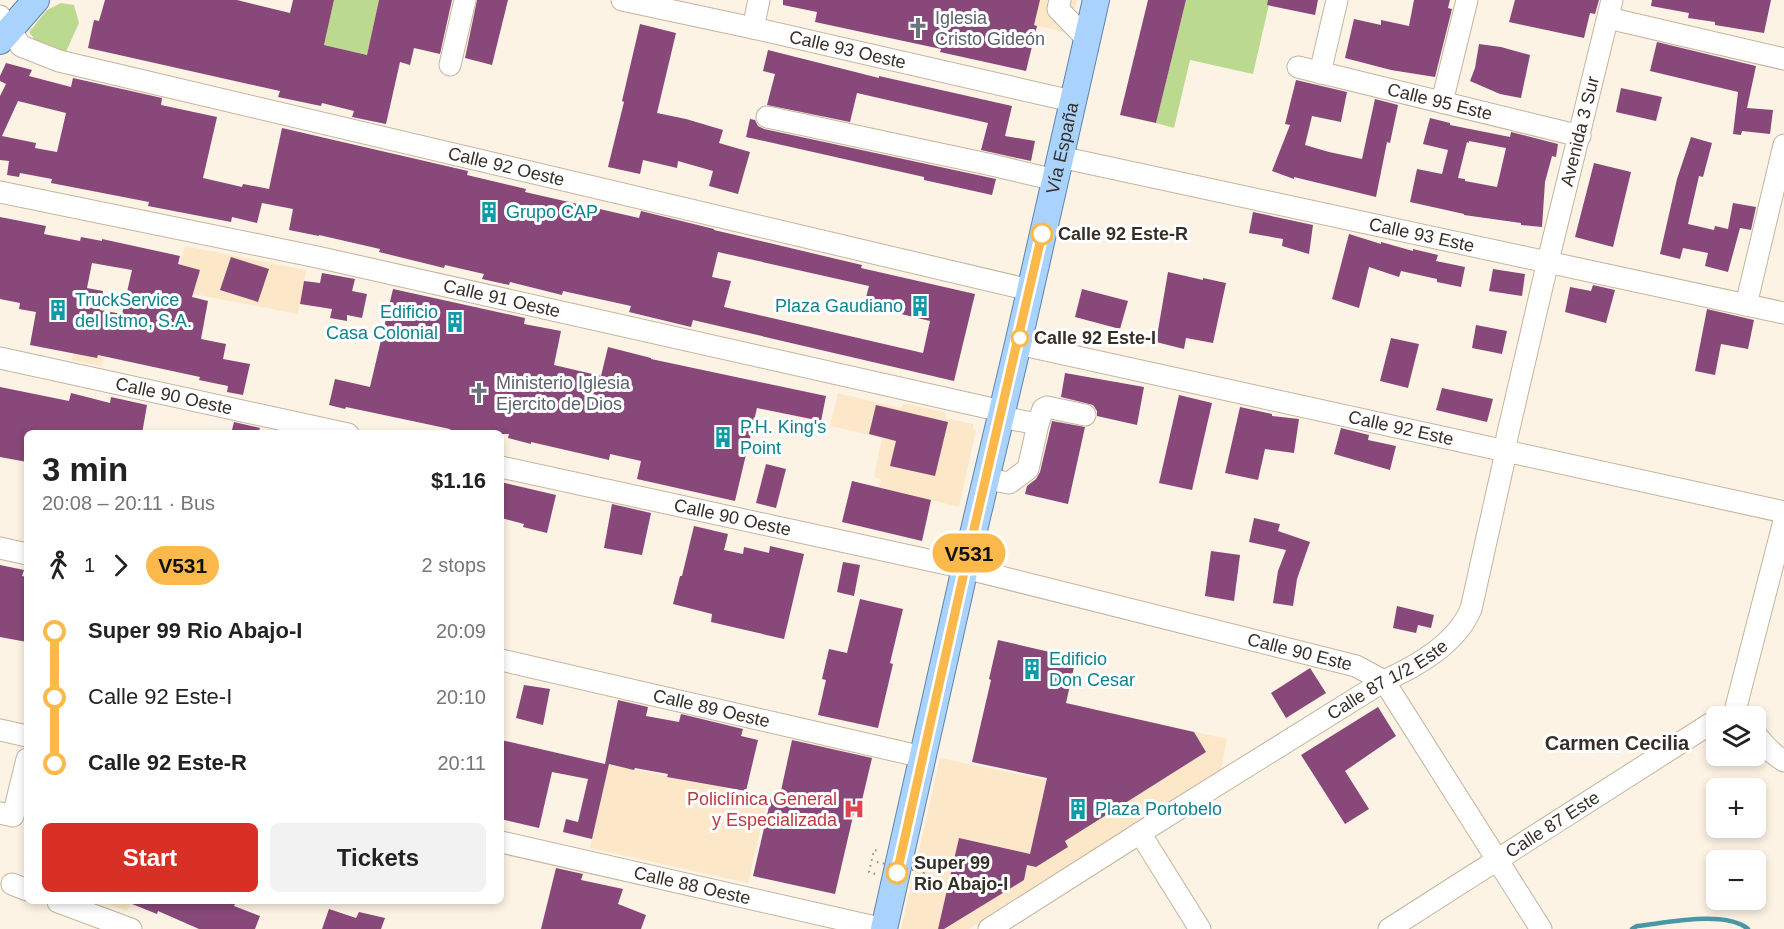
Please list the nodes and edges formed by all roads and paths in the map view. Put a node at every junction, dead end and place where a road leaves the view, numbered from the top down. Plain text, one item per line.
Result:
1 (36, 0) edge
2 (465, 0) edge
3 (622, 0) edge
4 (759, 0) edge
5 (1060, 0) edge
6 (1096, 0) edge
7 (1337, 0) edge
8 (1467, 0) edge
9 (1610, 9) edge
10 (753, 28) junction
11 (4, 29) edge
12 (1086, 38) junction
13 (1784, 59) edge
14 (450, 65) dead end
15 (1298, 68) dead end
16 (1320, 72) junction
17 (1072, 101) junction
18 (1442, 102) junction
19 (767, 117) dead end
20 (1580, 136) junction
21 (1784, 145) edge
22 (1057, 169) junction
23 (0, 192) edge
24 (1548, 261) junction
25 (1030, 290) junction
26 (1746, 304) junction
27 (1784, 313) edge
28 (1018, 344) junction
29 (0, 358) edge
30 (1002, 414) junction
31 (1085, 415) dead end
32 (1038, 424) junction
33 (330, 430) edge
34 (1506, 452) junction
35 (504, 468) edge
36 (987, 478) junction
37 (1784, 512) edge
38 (1784, 520) edge
39 (0, 548) edge
40 (24, 553) edge
41 (965, 568) junction
42 (504, 661) edge
43 (1384, 681) junction
44 (1735, 706) edge
45 (1706, 726) edge
46 (0, 730) edge
47 (24, 735) edge
48 (1766, 746) edge
49 (923, 757) junction
50 (1784, 761) edge
51 (24, 771) edge
52 (0, 813) edge
53 (1140, 833) junction
54 (504, 843) edge
55 (880, 851) dead end
56 (1498, 860) junction
57 (877, 862) dead end
58 (926, 863) dead end
59 (869, 872) dead end
60 (63, 904) edge
61 (131, 929) edge
62 (884, 929) edge
63 (990, 929) edge
64 (1200, 929) edge
65 (1389, 929) edge
66 (1541, 929) edge

1 - 11 main road
2 - 14 street
3 - 10 street, Calle 93 Oeste
4 - 10 street
5 - 12 street
6 - 12 main road, Vía España
7 - 16 street
8 - 18 street
9 - 13 street
9 - 20 street, Avenida 3 Sur
10 - 17 street, Calle 93 Oeste
11 - 25 street, Calle 92 Oeste
12 - 17 main road, Vía España
15 - 16 street, Calle 95 Este
16 - 18 street, Calle 95 Este
17 - 22 main road, Vía España
18 - 20 street, Calle 95 Este
19 - 22 street, Calle 93 Este
20 - 24 street, Avenida 3 Sur
21 - 26 street
22 - 24 street, Calle 93 Este
22 - 25 main road, Vía España
23 - 30 street, Calle 91 Oeste
24 - 26 street, Calle 93 Este
24 - 34 street, Calle 87 1/2 Este
25 - 28 main road, Vía España
26 - 27 street, Calle 93 Este
28 - 30 main road, Vía España
28 - 34 street, Calle 92 Este
29 - 33 street, Calle 90 Oeste
30 - 32 street, Calle 91 Oeste
30 - 36 main road, Vía España
31 - 32 street
32 - 36 street
34 - 37 street, Calle 92 Este
34 - 43 street, Calle 87 1/2 Este
35 - 41 street, Calle 90 Oeste
36 - 41 main road, Vía España
38 - 44 street
39 - 40 street
41 - 43 street, Calle 90 Este
41 - 49 main road, Vía España
42 - 49 street, Calle 89 Oeste
43 - 53 street, Calle 87 1/2 Este
43 - 56 street, Calle 90 Este
45 - 56 street, Calle 87 Este
46 - 47 street
48 - 50 street
49 - 62 main road, Vía España
51 - 52 street
53 - 63 street, Calle 87 1/2 Este
53 - 64 street
54 - 62 street, Calle 88 Oeste
55 - 59 path
56 - 65 street, Calle 87 Este
56 - 66 street, Calle 90 Este
57 - 58 path, bridge
60 - 61 street

